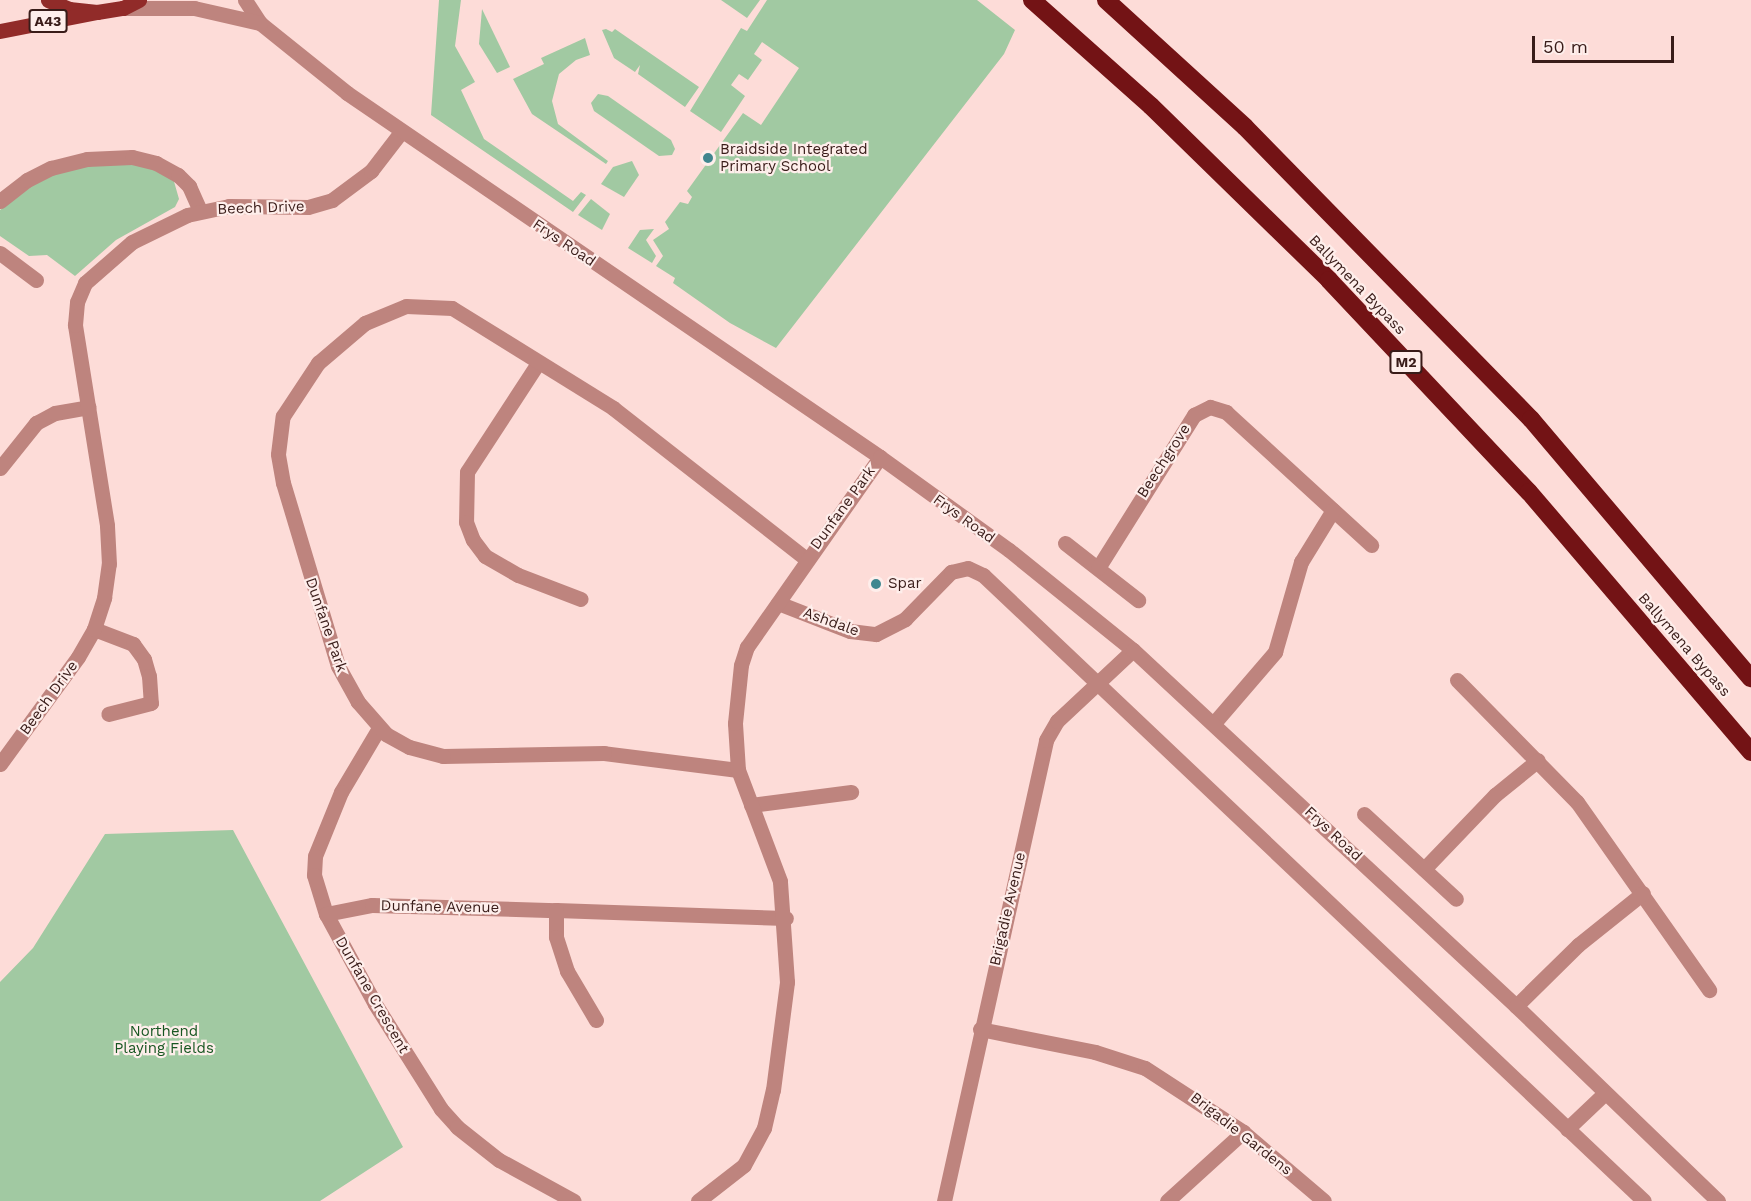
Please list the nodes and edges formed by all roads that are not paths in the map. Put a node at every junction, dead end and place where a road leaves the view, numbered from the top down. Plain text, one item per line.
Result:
1 (48, 0) edge
2 (139, 0) edge
3 (245, 0) edge
4 (1032, 0) edge
5 (1106, 0) edge
6 (123, 8) junction
7 (97, 12) junction
8 (260, 23) junction
9 (0, 31) edge
10 (402, 132) junction
11 (0, 201) edge
12 (200, 211) junction
13 (0, 253) edge
14 (36, 280) dead end
15 (538, 363) junction
16 (88, 407) junction
17 (880, 457) junction
18 (0, 468) edge
19 (1333, 510) junction
20 (1065, 543) dead end
21 (1371, 545) dead end
22 (806, 559) junction
23 (1098, 568) junction
24 (581, 599) dead end
25 (1138, 600) dead end
26 (778, 603) junction
27 (94, 629) junction
28 (1133, 650) junction
29 (1751, 678) edge
30 (1457, 680) dead end
31 (1098, 681) junction
32 (108, 714) dead end
33 (1214, 723) junction
34 (379, 728) junction
35 (1751, 752) edge
36 (1538, 760) junction
37 (0, 764) edge
38 (738, 770) junction
39 (851, 792) dead end
40 (751, 805) junction
41 (1364, 814) dead end
42 (1424, 868) junction
43 (1643, 893) junction
44 (1456, 899) dead end
45 (556, 910) junction
46 (326, 914) junction
47 (786, 918) junction
48 (1709, 990) dead end
49 (1516, 1006) junction
50 (596, 1020) dead end
51 (980, 1029) junction
52 (1605, 1093) junction
53 (1567, 1129) junction
54 (1243, 1132) junction
55 (574, 1201) edge
56 (698, 1201) edge
57 (944, 1201) edge
58 (1167, 1201) edge
59 (1324, 1201) edge
60 (1644, 1201) edge
61 (1718, 1201) edge

1 - 7 main road, A43
2 - 6 main road, A43
3 - 8 street, Frys Road
4 - 35 highway, Ballymena Bypass / M2
5 - 29 highway, Ballymena Bypass
6 - 7 main road, A43
6 - 8 street, Frys Road
7 - 9 main road, A43
8 - 10 street, Frys Road
10 - 12 street, Beech Drive
10 - 17 street, Frys Road
11 - 12 street, Beech Drive
12 - 16 street, Beech Drive
13 - 14 street
15 - 22 street, Dunfane Park
15 - 24 street
15 - 34 street, Dunfane Park
16 - 18 street
16 - 27 street, Beech Drive
17 - 22 street, Dunfane Park
17 - 28 street, Frys Road
19 - 21 street, Beechgrove
19 - 23 street, Beechgrove
19 - 33 street
20 - 23 street
22 - 26 street, Dunfane Park
23 - 25 street
26 - 31 street, Ashdale
26 - 38 street, Dunfane Park
27 - 32 street
27 - 37 street, Beech Drive
28 - 31 street, Brigadie Avenue
28 - 33 street, Frys Road
30 - 36 street
31 - 51 street, Brigadie Avenue
31 - 53 street
33 - 49 street, Frys Road
34 - 38 street, Dunfane Park
34 - 46 street, Dunfane Crescent
36 - 42 street
36 - 43 street
38 - 40 street
39 - 40 street
40 - 47 street
41 - 42 street
42 - 44 street
43 - 48 street
43 - 49 street
45 - 46 street, Dunfane Avenue
45 - 47 street, Dunfane Avenue
45 - 50 street
46 - 55 street, Dunfane Crescent
47 - 56 street
49 - 52 street, Frys Road
51 - 54 street, Brigadie Gardens
51 - 57 street, Brigadie Avenue
52 - 53 street
52 - 61 street, Frys Road
53 - 60 street
54 - 58 street
54 - 59 street, Brigadie Gardens

